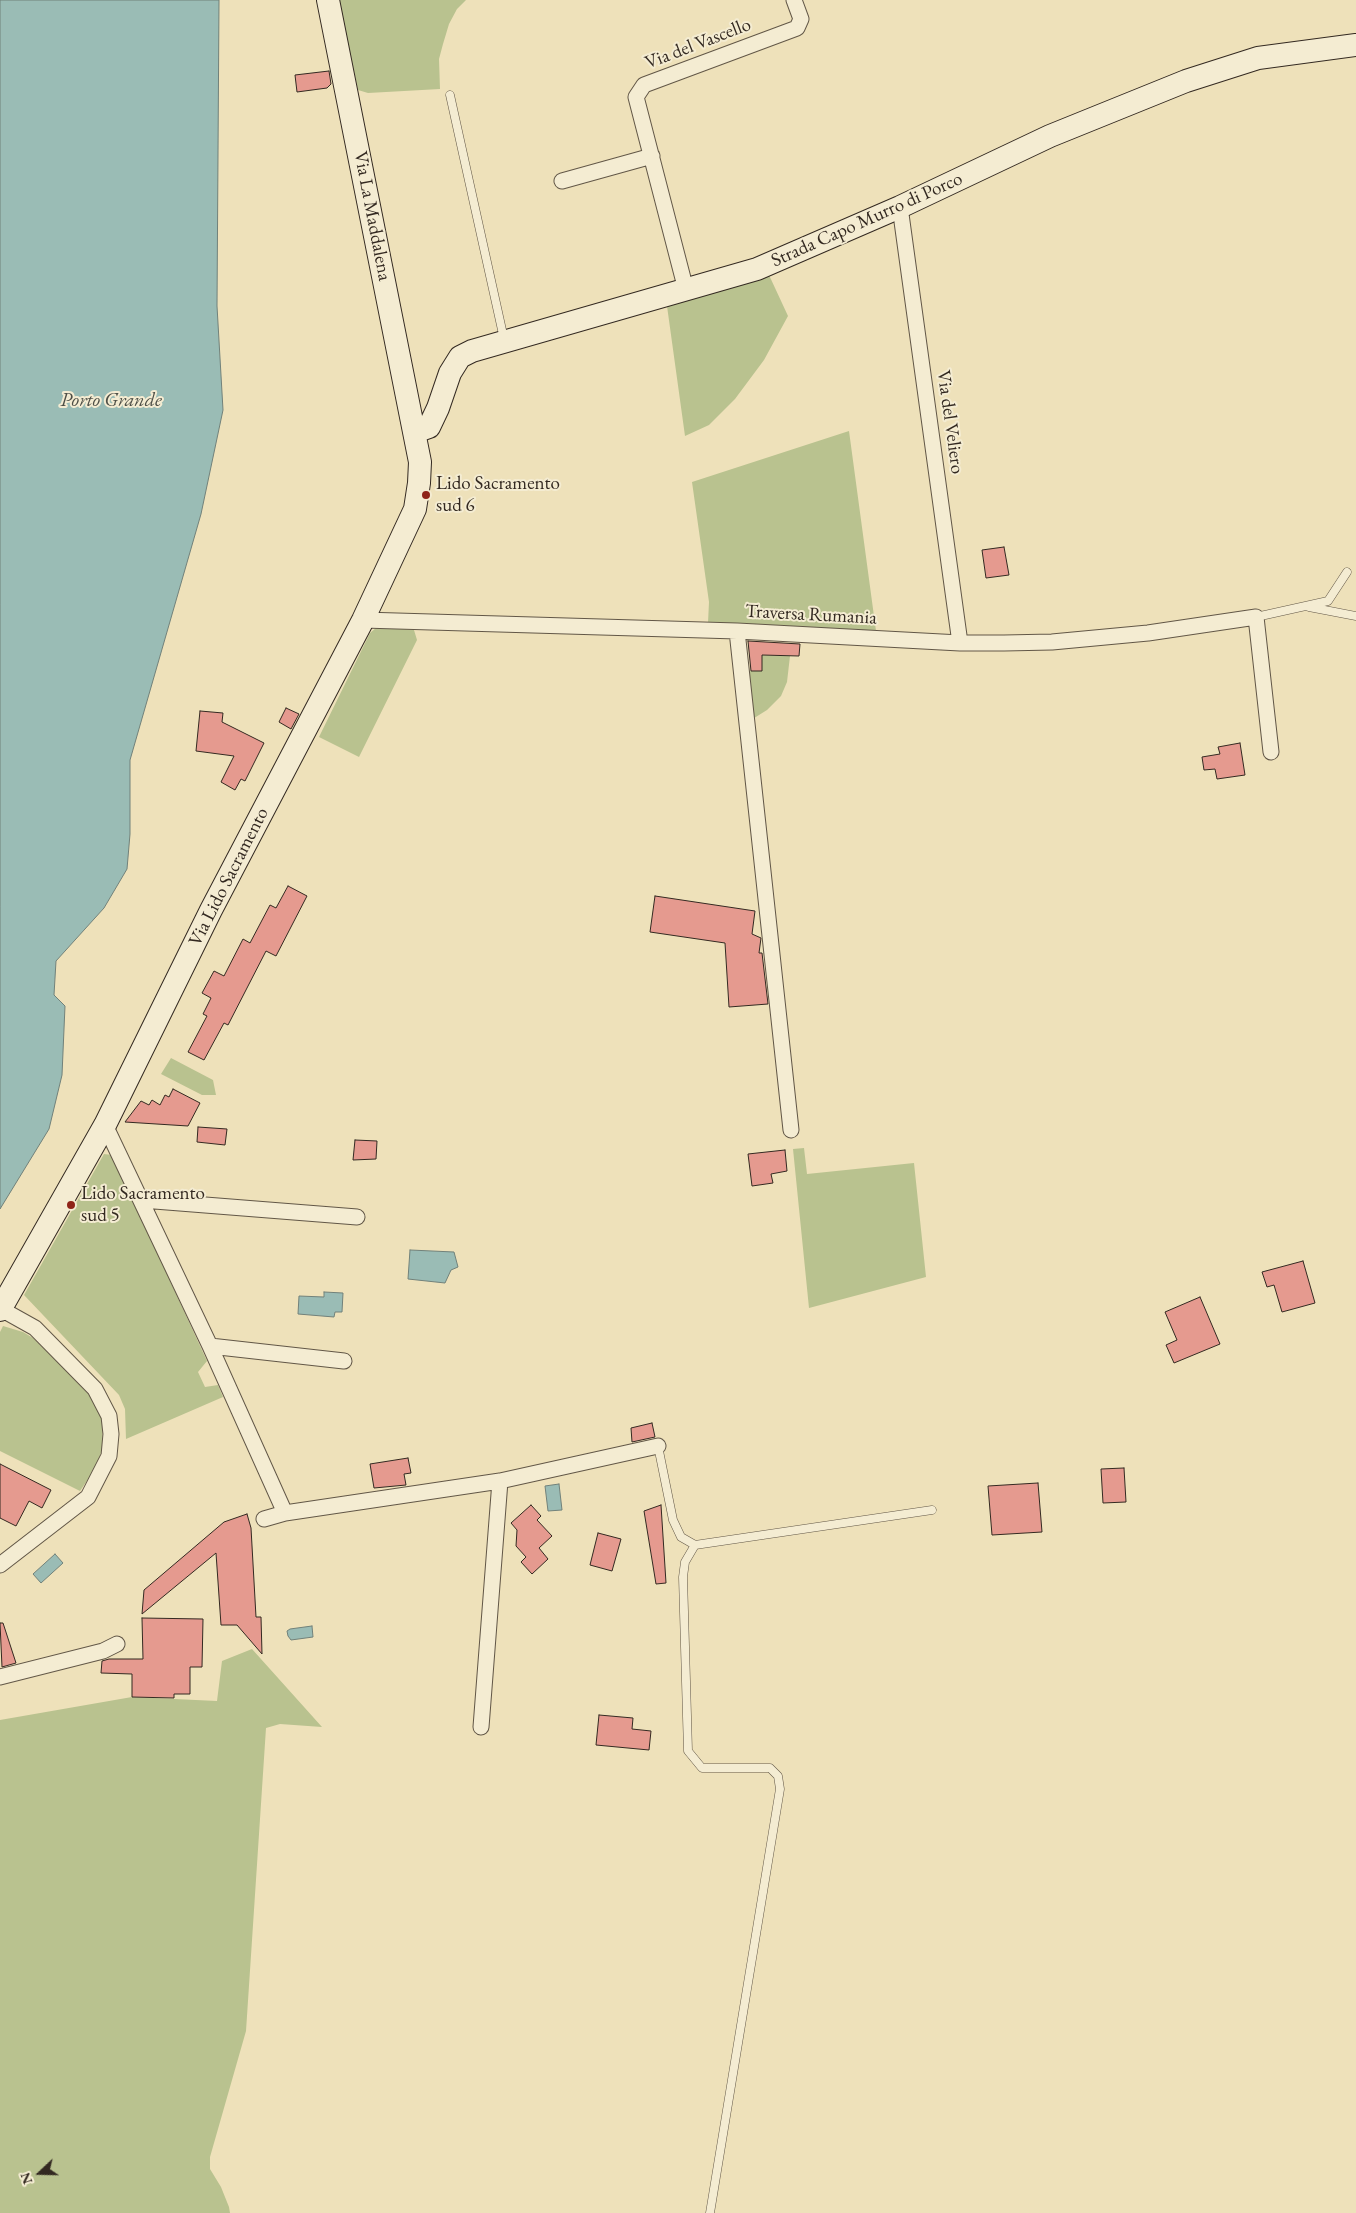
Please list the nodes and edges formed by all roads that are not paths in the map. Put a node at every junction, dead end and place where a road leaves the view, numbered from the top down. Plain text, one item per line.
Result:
1 (328, 0) edge
2 (794, 0) edge
3 (1356, 45) edge
4 (450, 95) dead end
5 (652, 156) junction
6 (562, 181) dead end
7 (900, 207) junction
8 (686, 290) junction
9 (504, 341) junction
10 (415, 432) junction
11 (1347, 572) dead end
12 (1306, 607) junction
13 (1356, 616) edge
14 (1256, 617) junction
15 (363, 620) junction
16 (737, 631) junction
17 (960, 643) junction
18 (1271, 752) dead end
19 (105, 1125) junction
20 (792, 1130) dead end
21 (142, 1200) junction
22 (357, 1217) dead end
23 (0, 1310) edge
24 (210, 1346) junction
25 (344, 1361) dead end
26 (658, 1446) joint
27 (500, 1481) junction
28 (932, 1510) dead end
29 (285, 1513) junction
30 (264, 1519) dead end
31 (695, 1545) junction
32 (0, 1566) edge
33 (117, 1644) dead end
34 (0, 1677) edge
35 (481, 1727) dead end
36 (710, 2213) edge

1 - 10 street, Via La Maddalena
2 - 5 street, Via del Vascello
3 - 7 street, Strada Capo Murro di Porco
4 - 9 lane
5 - 6 street
5 - 8 street, Via del Vascello
7 - 8 street, Strada Capo Murro di Porco
7 - 17 street, Via del Veliero
8 - 9 street, Strada Capo Murro di Porco
9 - 10 street, Strada Capo Murro di Porco
10 - 15 street, Via Lido Sacramento
11 - 12 lane
12 - 13 lane
12 - 14 lane
14 - 17 street, Traversa Rumania
14 - 18 street
15 - 16 street, Traversa Rumania
15 - 19 street, Via Lido Sacramento
16 - 17 street, Traversa Rumania
16 - 20 street
19 - 21 street
19 - 23 street, Via Lido Sacramento
21 - 22 street
21 - 24 street
23 - 32 street
24 - 25 street
24 - 29 street
26 - 27 street
26 - 31 lane
27 - 29 street
27 - 35 street
28 - 31 lane
29 - 30 street
31 - 36 lane
33 - 34 street

